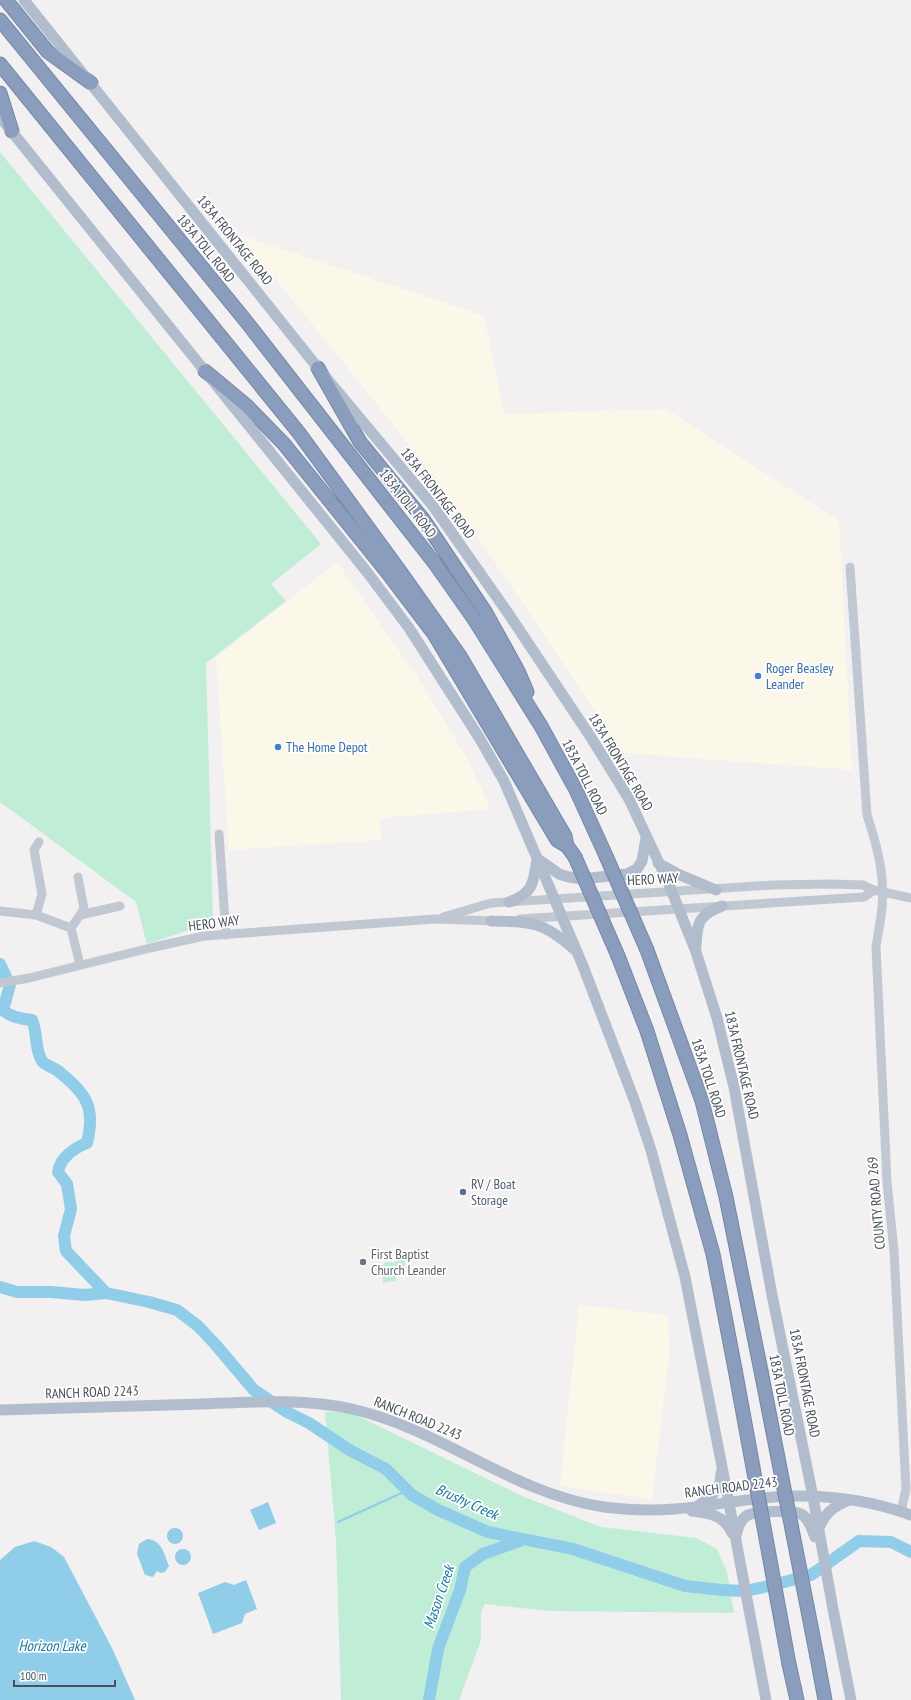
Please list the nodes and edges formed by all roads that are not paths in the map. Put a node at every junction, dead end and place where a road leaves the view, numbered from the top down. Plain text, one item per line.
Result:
1 (6, 0) edge
2 (24, 0) edge
3 (0, 20) edge
4 (0, 64) edge
5 (91, 83) junction
6 (0, 93) edge
7 (0, 116) edge
8 (12, 131) junction
9 (318, 368) junction
10 (205, 371) junction
11 (850, 567) dead end
12 (541, 726) junction
13 (219, 834) dead end
14 (646, 837) junction
15 (39, 842) dead end
16 (567, 846) junction
17 (538, 858) junction
18 (658, 863) junction
19 (78, 877) dead end
20 (716, 890) junction
21 (878, 891) junction
22 (671, 892) junction
23 (911, 898) edge
24 (554, 899) junction
25 (509, 902) junction
26 (120, 906) dead end
27 (722, 906) junction
28 (678, 909) junction
29 (0, 911) edge
30 (36, 915) junction
31 (80, 915) junction
32 (562, 916) junction
33 (435, 919) junction
34 (491, 921) junction
35 (71, 928) junction
36 (226, 935) junction
37 (576, 952) junction
38 (696, 952) junction
39 (80, 965) junction
40 (0, 983) edge
41 (0, 1410) edge
42 (721, 1461) junction
43 (813, 1497) junction
44 (849, 1500) junction
45 (729, 1502) junction
46 (696, 1506) junction
47 (678, 1508) junction
48 (906, 1514) edge
49 (817, 1532) junction
50 (735, 1540) junction
51 (766, 1700) edge
52 (797, 1700) edge
53 (825, 1700) edge
54 (851, 1700) edge

1 - 5 highway
2 - 5 main road, 183A FRONTAGE ROAD
3 - 12 highway, 183A TOLL ROAD
4 - 16 highway
5 - 9 main road, 183A FRONTAGE ROAD
6 - 8 highway
7 - 8 main road
8 - 10 main road
9 - 12 highway
9 - 14 main road, 183A FRONTAGE ROAD
10 - 16 highway
10 - 17 main road
11 - 21 street, COUNTY ROAD 269
12 - 53 highway, 183A TOLL ROAD, bridge
13 - 36 street
14 - 17 main road
14 - 18 main road, 183A FRONTAGE ROAD
15 - 30 street
16 - 52 highway, bridge
17 - 24 main road
17 - 25 main road
18 - 20 main road
18 - 22 main road, 183A FRONTAGE ROAD
19 - 31 street
20 - 21 street, HERO WAY
20 - 22 street, HERO WAY
21 - 23 street
21 - 27 street, HERO WAY
21 - 48 street, COUNTY ROAD 269
22 - 24 street, HERO WAY
22 - 28 main road, 183A FRONTAGE ROAD
24 - 25 street, HERO WAY
24 - 32 main road
25 - 33 street, HERO WAY
26 - 31 street
27 - 28 street, HERO WAY
27 - 38 main road
28 - 32 street, HERO WAY
28 - 38 main road, 183A FRONTAGE ROAD
29 - 30 street
30 - 35 street
31 - 35 street
32 - 34 street, HERO WAY
32 - 37 main road
33 - 34 street, HERO WAY
33 - 36 street, HERO WAY
34 - 37 main road
35 - 39 street
36 - 39 street, HERO WAY
37 - 42 main road
38 - 43 main road, 183A FRONTAGE ROAD
39 - 40 street, HERO WAY
41 - 47 main road, RANCH ROAD 2243
42 - 45 main road
42 - 46 main road
43 - 44 main road, RANCH ROAD 2243
43 - 45 main road, RANCH ROAD 2243
43 - 49 main road, 183A FRONTAGE ROAD
44 - 48 main road, RANCH ROAD 2243
44 - 49 main road
45 - 46 main road, RANCH ROAD 2243
45 - 50 main road
46 - 47 main road, RANCH ROAD 2243
47 - 50 main road
49 - 50 main road
49 - 54 main road
50 - 51 main road

